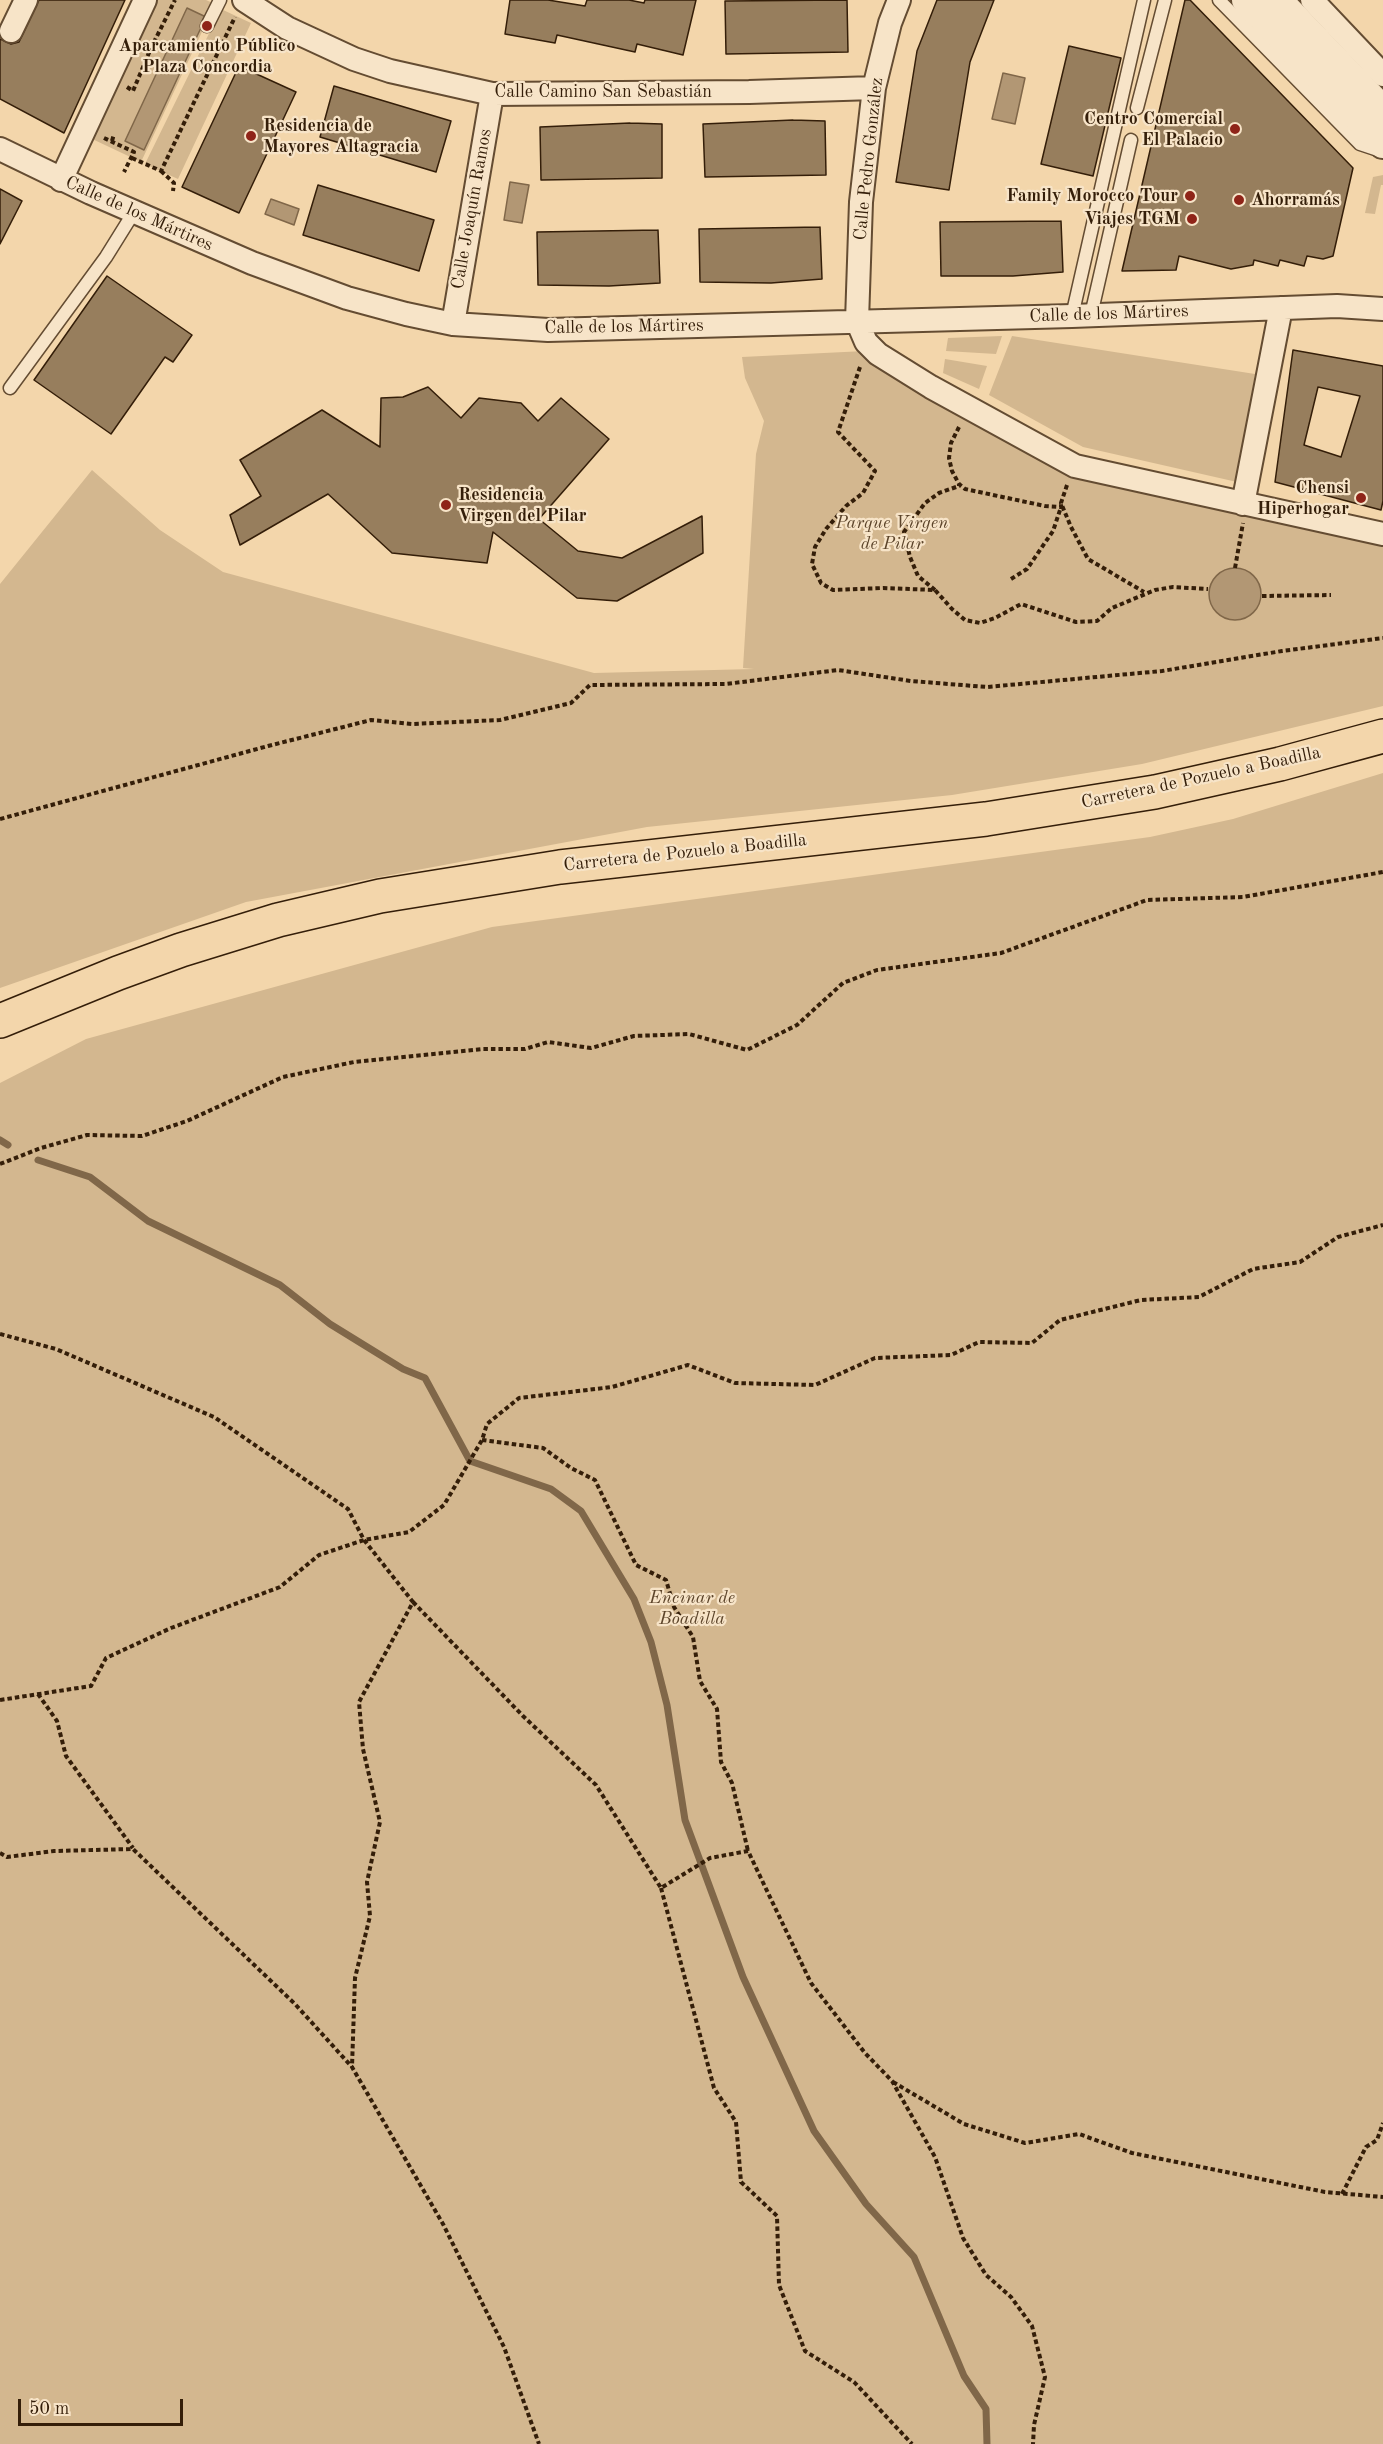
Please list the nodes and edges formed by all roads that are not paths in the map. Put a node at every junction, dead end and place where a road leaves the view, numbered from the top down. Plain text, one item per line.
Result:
1 (27, 0) edge
2 (145, 0) edge
3 (220, 0) edge
4 (899, 0) edge
5 (1144, 0) edge
6 (1165, 0) edge
7 (1219, 0) edge
8 (1246, 0) edge
9 (1278, 0) edge
10 (1312, 0) edge
11 (238, 10) edge
12 (207, 26) dead end
13 (11, 31) dead end
14 (1383, 75) edge
15 (874, 88) junction
16 (492, 94) junction
17 (1137, 108) dead end
18 (1383, 110) edge
19 (1131, 140) dead end
20 (1383, 144) edge
21 (0, 149) edge
22 (1383, 152) edge
23 (61, 180) junction
24 (134, 212) junction
25 (1377, 307) edge
26 (1281, 308) junction
27 (1082, 315) junction
28 (857, 321) junction
29 (453, 324) junction
30 (10, 388) dead end
31 (1244, 504) junction
32 (1383, 534) edge
33 (1383, 736) edge
34 (0, 1022) edge

1 - 13 street
2 - 23 street
3 - 12 lane
4 - 15 street, Calle Pedro González
5 - 27 lane
6 - 17 lane
7 - 22 lane
8 - 20 street
9 - 18 street
10 - 14 street
11 - 16 street, Calle Camino San Sebastián
15 - 16 street, Calle Camino San Sebastián
15 - 28 street, Calle Pedro González
16 - 29 street, Calle Joaquín Ramos
19 - 27 lane
21 - 23 street, Calle de los Mártires
23 - 24 street, Calle de los Mártires
24 - 29 street, Calle de los Mártires
24 - 30 lane
25 - 26 street, Calle de los Mártires
26 - 27 street, Calle de los Mártires
26 - 31 street
27 - 28 street, Calle de los Mártires
28 - 29 street, Calle de los Mártires
28 - 31 street
31 - 32 street
33 - 34 main road, Carretera de Pozuelo a Boadilla

